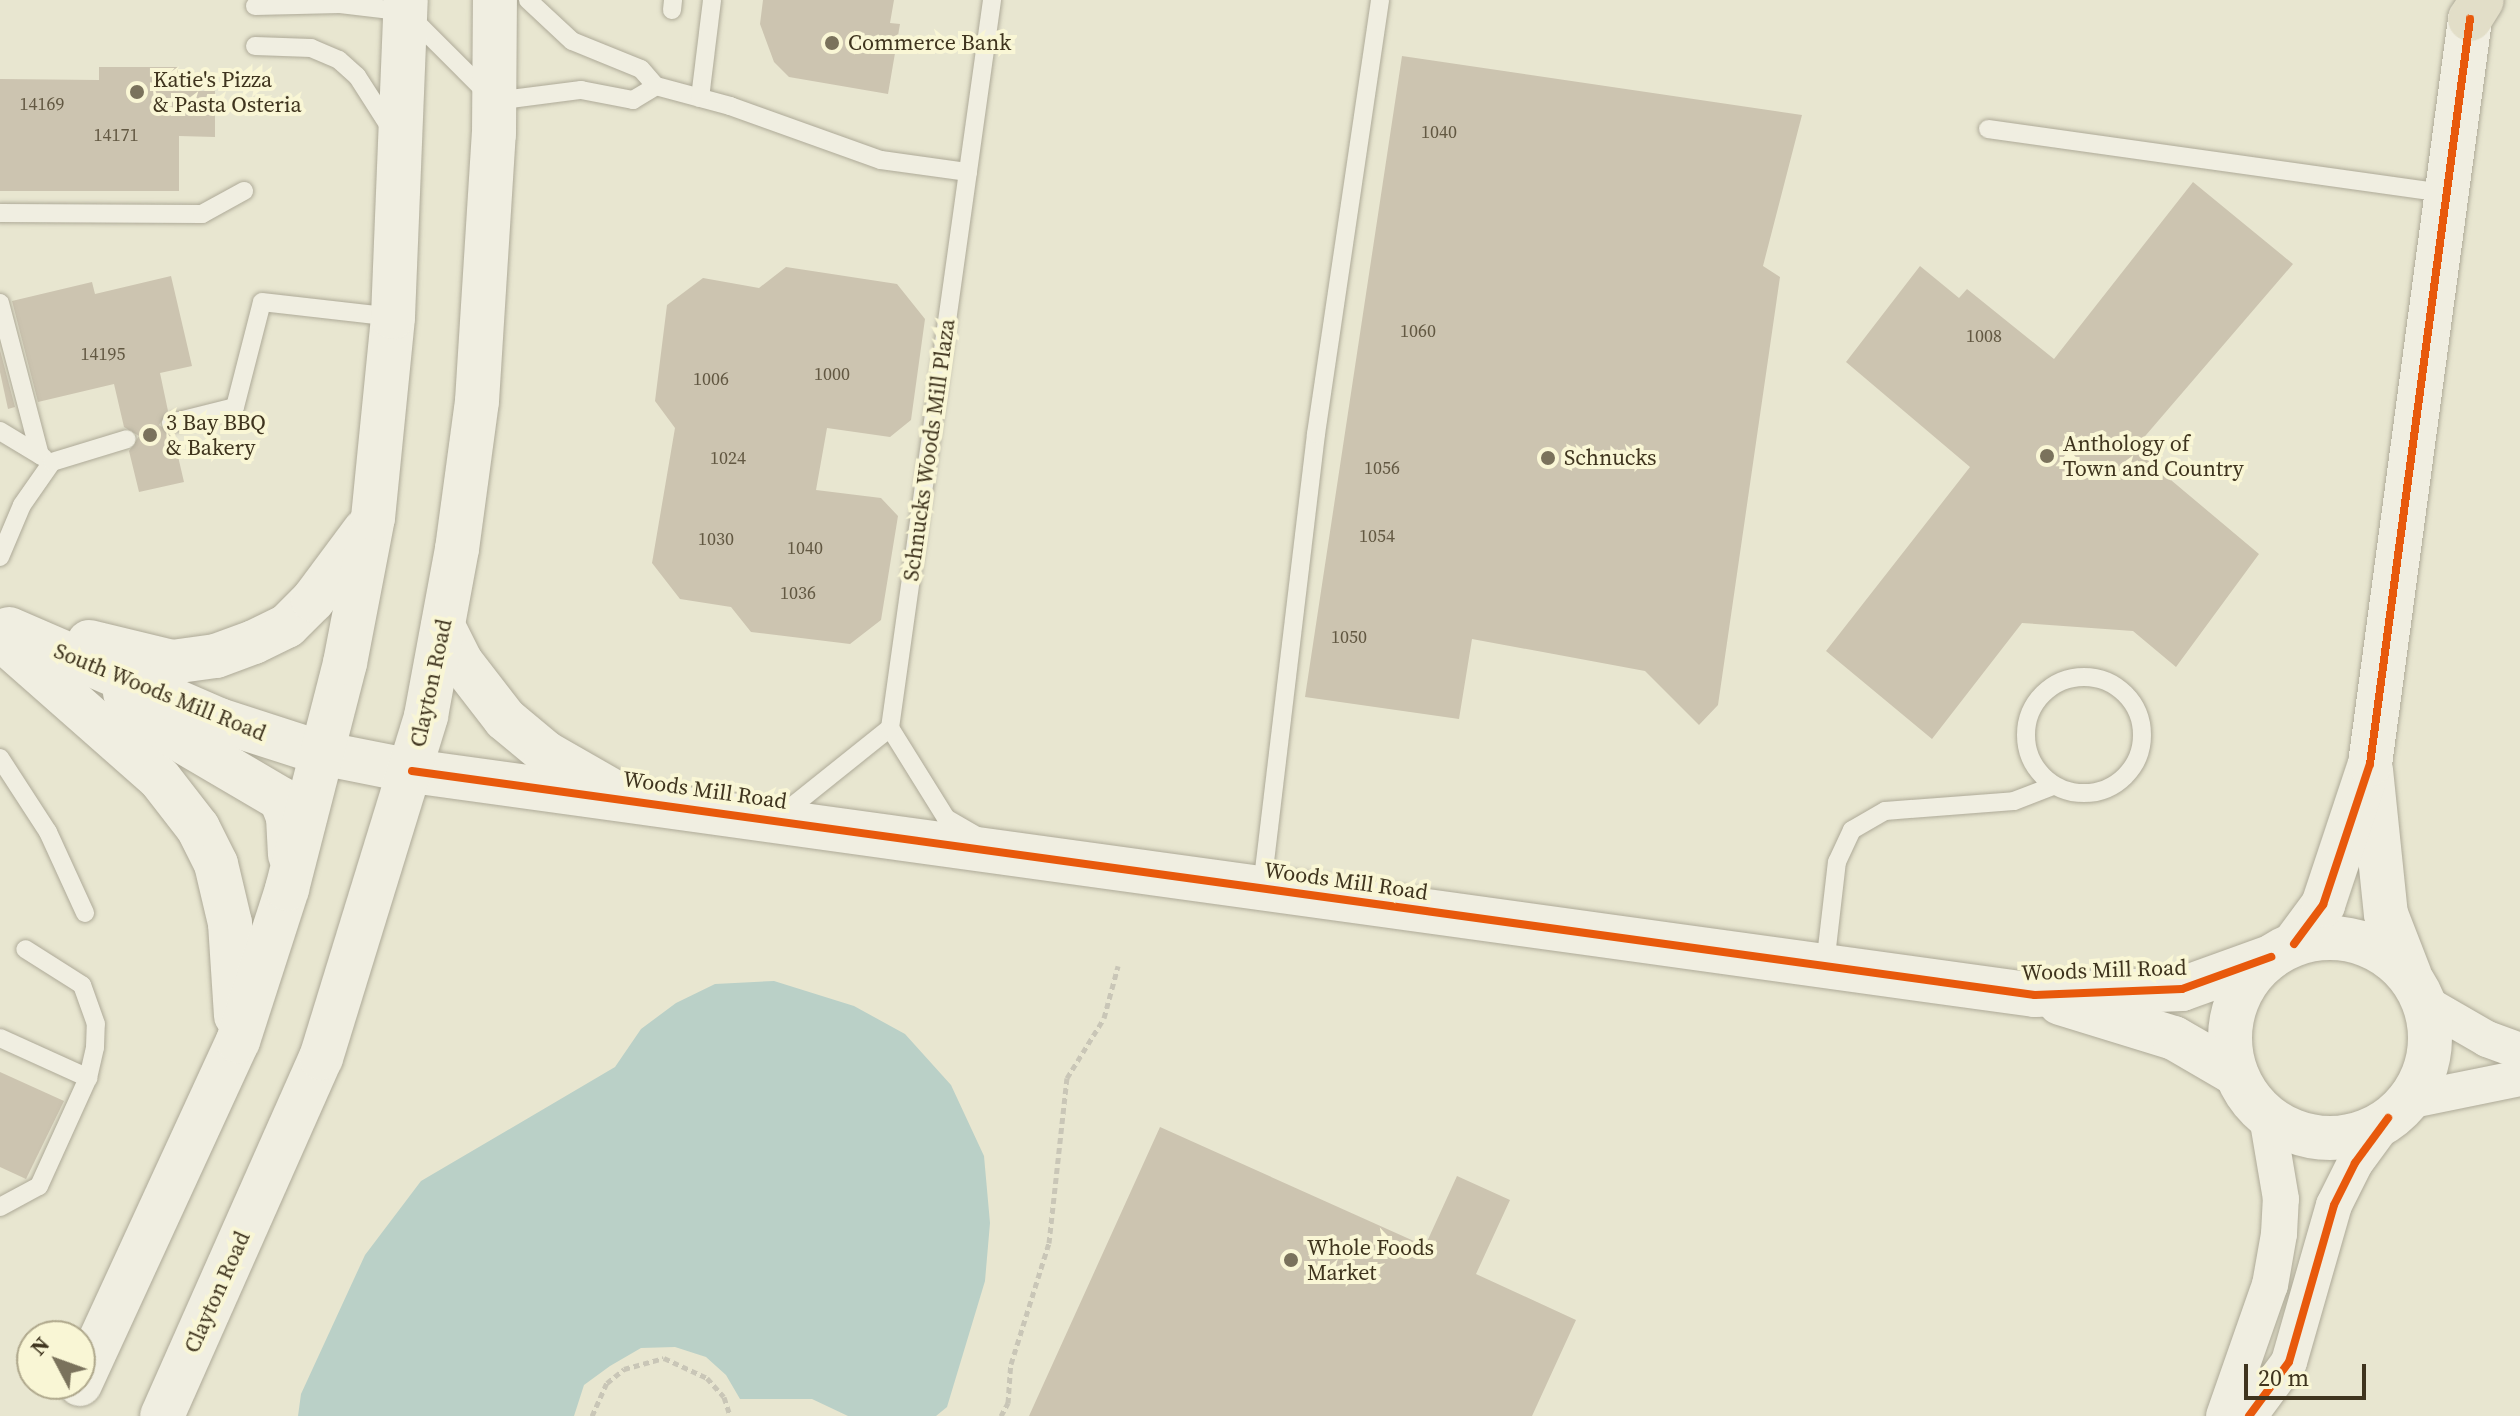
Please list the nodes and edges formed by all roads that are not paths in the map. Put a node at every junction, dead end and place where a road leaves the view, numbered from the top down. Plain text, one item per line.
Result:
1 (495, 0) edge
2 (528, 0) edge
3 (712, 0) edge
4 (992, 0) edge
5 (1380, 0) edge
6 (255, 6) dead end
7 (406, 6) edge
8 (2473, 6) edge
9 (255, 46) dead end
10 (656, 86) junction
11 (700, 98) junction
12 (495, 101) junction
13 (1988, 129) dead end
14 (397, 140) junction
15 (968, 172) junction
16 (244, 191) dead end
17 (2445, 193) junction
18 (0, 213) edge
19 (0, 303) edge
20 (393, 317) junction
21 (171, 423) dead end
22 (0, 431) edge
23 (127, 439) dead end
24 (46, 458) junction
25 (373, 518) junction
26 (0, 557) edge
27 (0, 622) edge
28 (443, 626) junction
29 (0, 638) edge
30 (92, 666) junction
31 (890, 728) junction
32 (321, 753) junction
33 (0, 758) edge
34 (2370, 764) junction
35 (412, 771) junction
36 (2053, 786) junction
37 (621, 796) junction
38 (776, 819) junction
39 (1000, 850) junction
40 (1262, 887) junction
41 (280, 910) junction
42 (85, 913) dead end
43 (25, 949) dead end
44 (2283, 951) junction
45 (1825, 967) junction
46 (2417, 990) junction
47 (2035, 995) junction
48 (0, 1038) edge
49 (238, 1041) junction
50 (2520, 1051) edge
51 (2236, 1074) junction
52 (88, 1078) junction
53 (2520, 1078) edge
54 (2398, 1110) junction
55 (2267, 1116) junction
56 (0, 1207) edge
57 (96, 1349) edge
58 (162, 1416) edge
59 (2224, 1416) edge
60 (2249, 1416) edge

1 - 12 main road, Clayton Road
2 - 10 lane
3 - 11 lane
4 - 15 lane, Schnucks Woods Mill Plaza
5 - 40 lane
6 - 7 lane
7 - 12 lane
7 - 14 main road
8 - 17 main road
9 - 14 lane
10 - 11 lane
10 - 12 lane
11 - 15 lane
12 - 28 main road, Clayton Road
13 - 17 lane
14 - 20 main road
15 - 31 lane, Schnucks Woods Mill Plaza
16 - 18 lane
17 - 34 main road
19 - 24 lane
20 - 21 lane
20 - 25 main road
22 - 24 lane
23 - 24 lane
24 - 26 lane
25 - 27 main road
25 - 32 main road
27 - 30 main road, South Woods Mill Road
28 - 35 main road, Clayton Road
28 - 37 main road
29 - 49 main road
30 - 32 main road, South Woods Mill Road
30 - 41 main road
31 - 38 lane
31 - 39 lane
32 - 35 main road, Woods Mill Road
32 - 41 main road
33 - 42 lane
34 - 44 main road
34 - 46 main road
35 - 37 main road, Woods Mill Road
35 - 58 main road, Clayton Road
36 - 36 lane
36 - 45 lane
37 - 38 main road, Woods Mill Road
38 - 39 main road, Woods Mill Road
39 - 40 main road, Woods Mill Road
40 - 45 main road, Woods Mill Road
41 - 49 main road
43 - 52 lane
44 - 46 main road
44 - 47 main road, Woods Mill Road
44 - 51 main road
45 - 47 main road, Woods Mill Road
46 - 50 street
46 - 54 main road
47 - 51 main road, Woods Mill Road
48 - 52 lane
49 - 57 main road
51 - 55 main road
52 - 56 lane
53 - 54 street
54 - 55 main road
54 - 60 street
55 - 59 street

